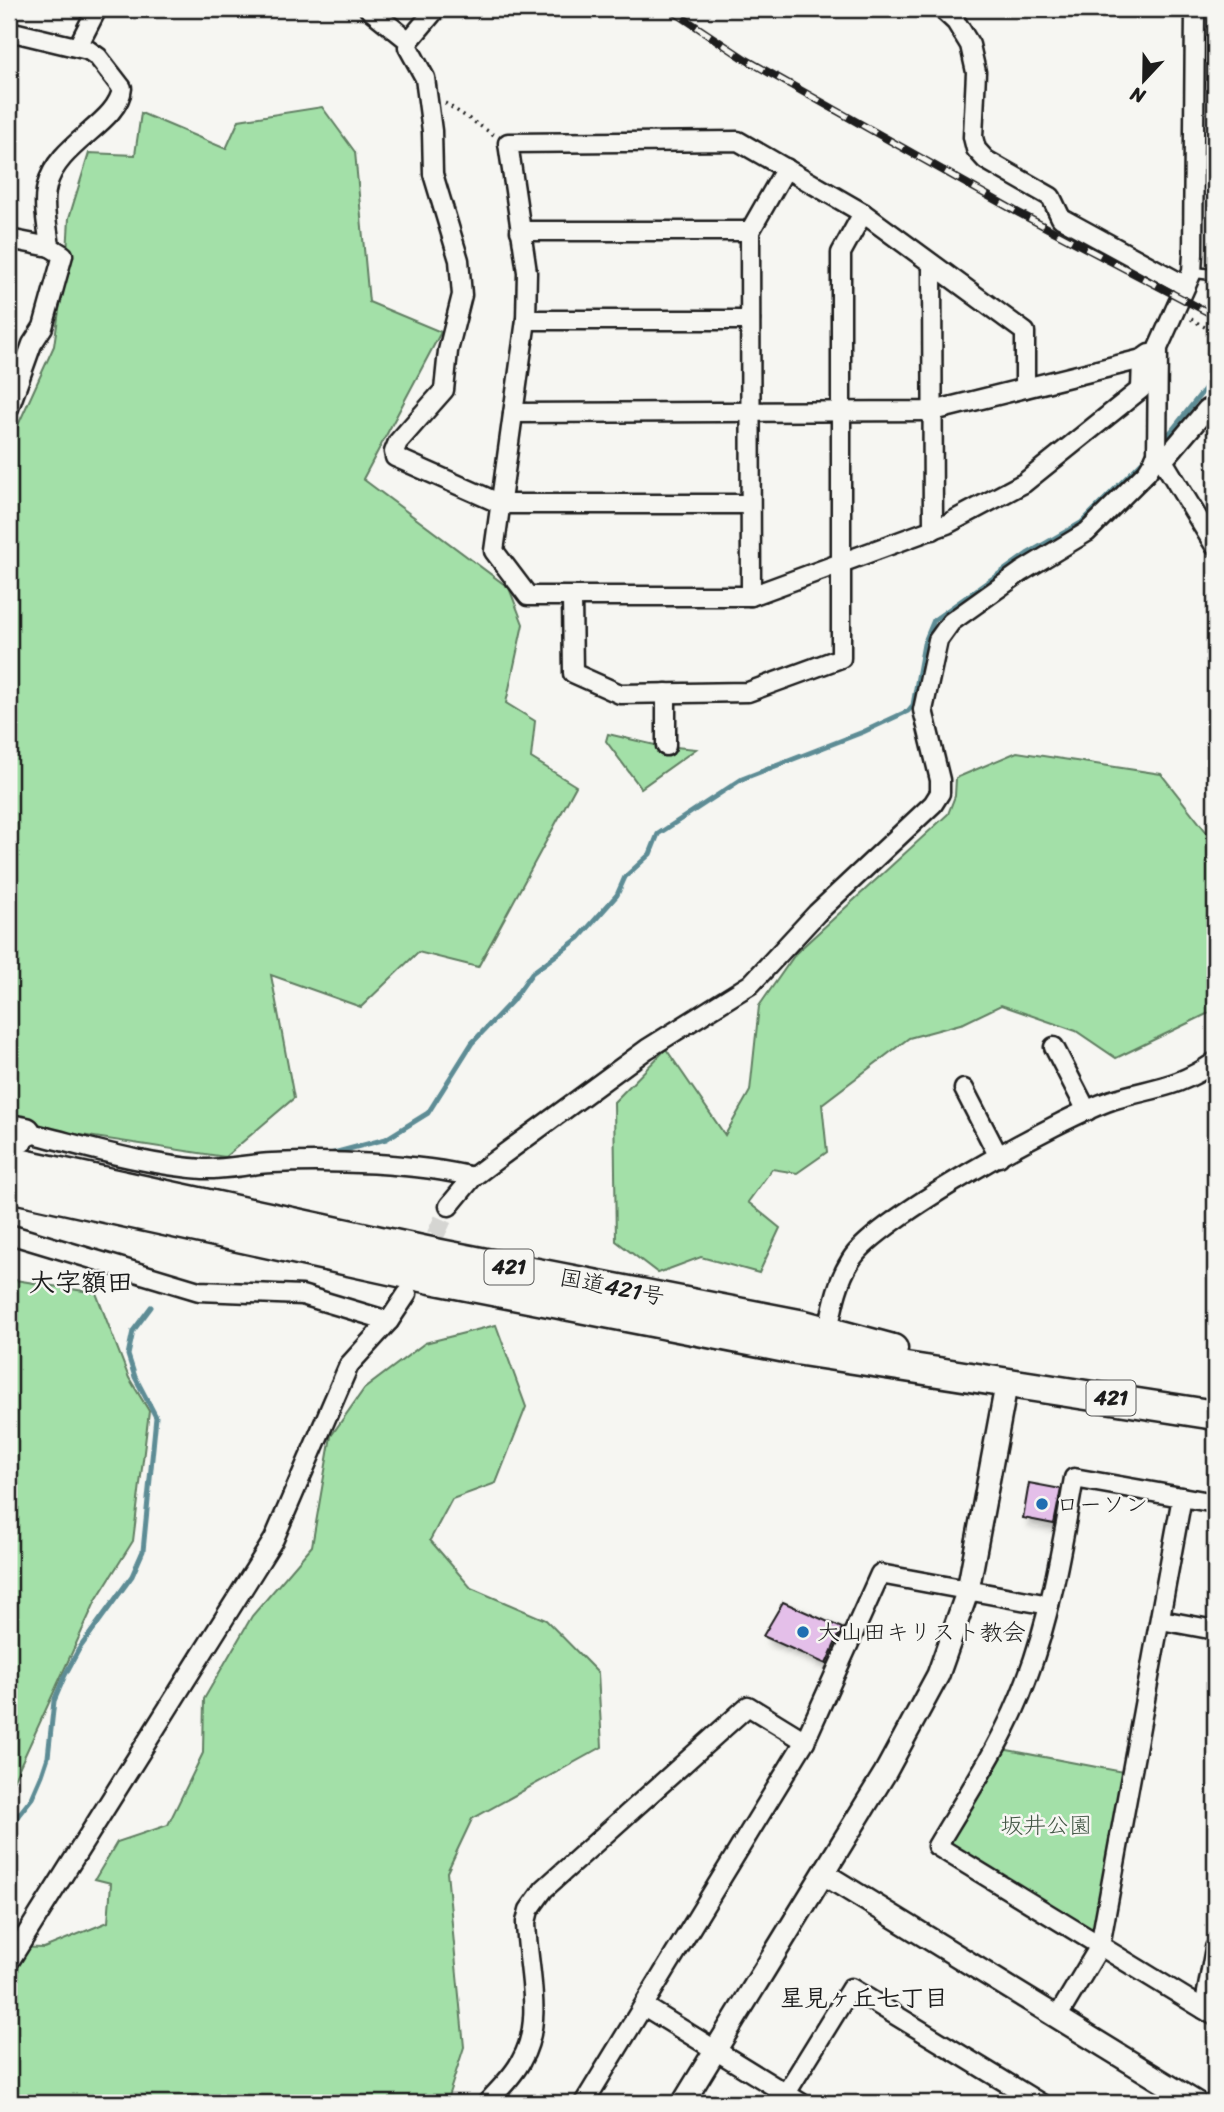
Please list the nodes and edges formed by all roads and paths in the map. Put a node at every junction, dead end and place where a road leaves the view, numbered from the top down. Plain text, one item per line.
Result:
1 (97, 9) edge
2 (369, 9) edge
3 (436, 9) edge
4 (942, 9) edge
5 (1195, 9) edge
6 (9, 31) edge
7 (409, 41) junction
8 (78, 46) junction
9 (428, 92) junction
10 (508, 144) junction
11 (786, 168) junction
12 (863, 213) junction
13 (520, 231) junction
14 (750, 231) junction
15 (9, 239) edge
16 (50, 247) junction
17 (932, 265) junction
18 (1215, 275) edge
19 (1188, 279) junction
20 (1173, 310) junction
21 (526, 320) junction
22 (750, 320) junction
23 (1215, 333) edge
24 (1158, 348) junction
25 (1142, 359) junction
26 (12, 388) edge
27 (1024, 388) junction
28 (9, 408) edge
29 (1207, 409) dead end
30 (933, 411) junction
31 (750, 412) junction
32 (841, 412) junction
33 (513, 413) junction
34 (1158, 459) junction
35 (500, 504) junction
36 (750, 504) junction
37 (933, 530) junction
38 (1215, 546) edge
39 (842, 564) junction
40 (751, 596) junction
41 (572, 597) junction
42 (666, 693) junction
43 (666, 746) dead end
44 (1055, 1047) dead end
45 (1215, 1062) edge
46 (964, 1089) dead end
47 (1087, 1111) junction
48 (16, 1142) edge
49 (999, 1157) junction
50 (473, 1177) junction
51 (9, 1187) edge
52 (449, 1206) tunnel mouth
53 (9, 1234) edge
54 (407, 1294) dead end
55 (390, 1321) junction
56 (828, 1331) junction
57 (1007, 1381) junction
58 (1215, 1415) edge
59 (1182, 1497) junction
60 (1215, 1503) edge
61 (968, 1590) junction
62 (1049, 1605) junction
63 (1161, 1620) junction
64 (1215, 1630) edge
65 (805, 1741) junction
66 (824, 1874) junction
67 (1100, 1945) junction
68 (1215, 1948) edge
69 (9, 1962) edge
70 (644, 2006) junction
71 (1210, 2013) edge
72 (1058, 2016) junction
73 (715, 2050) junction
74 (789, 2100) edge
75 (487, 2103) edge
76 (584, 2103) edge
77 (683, 2103) edge
78 (1040, 2103) edge
79 (1198, 2103) edge

1 - 8 street
2 - 7 street
3 - 7 street
4 - 19 street
5 - 19 street
6 - 8 street
7 - 9 street
8 - 16 street
9 - 10 path
9 - 35 street
10 - 11 street
10 - 13 street
11 - 12 street
11 - 14 street
12 - 17 street
12 - 32 street
13 - 14 street
13 - 21 street
14 - 22 street
15 - 16 street
16 - 26 street
17 - 27 street
17 - 30 street
18 - 19 lane
19 - 20 street
20 - 23 path
20 - 24 street
21 - 22 street
21 - 33 street
22 - 31 street
24 - 25 street
24 - 34 street
25 - 27 street
25 - 37 street
26 - 28 street
27 - 30 street
29 - 34 street
30 - 32 street
30 - 37 street
31 - 32 street
31 - 33 street
31 - 36 street
32 - 39 street
33 - 35 street
34 - 38 street
34 - 50 street
35 - 36 street
35 - 41 street
36 - 40 street
37 - 39 street
39 - 40 street
39 - 42 street
40 - 41 street
41 - 42 street
42 - 43 street
44 - 47 street
45 - 47 street
46 - 49 street
47 - 49 street
48 - 50 street
48 - 56 highway, 国道421号 / 421
49 - 56 street
50 - 52 street
51 - 57 highway, 国道421号 / 421
53 - 55 street
54 - 55 street
55 - 69 street
56 - 57 highway, 国道421号 / 421
57 - 58 highway, 国道421号 / 421
57 - 61 street
59 - 60 street
59 - 62 street
59 - 63 street
61 - 62 street
61 - 65 street
61 - 66 street
62 - 67 street
63 - 64 street
63 - 67 street
65 - 70 street
65 - 75 street
66 - 72 street
66 - 73 street
67 - 71 street
67 - 72 street
68 - 71 street
70 - 73 street
70 - 76 street
72 - 79 street
73 - 74 street
73 - 77 street
74 - 78 street

